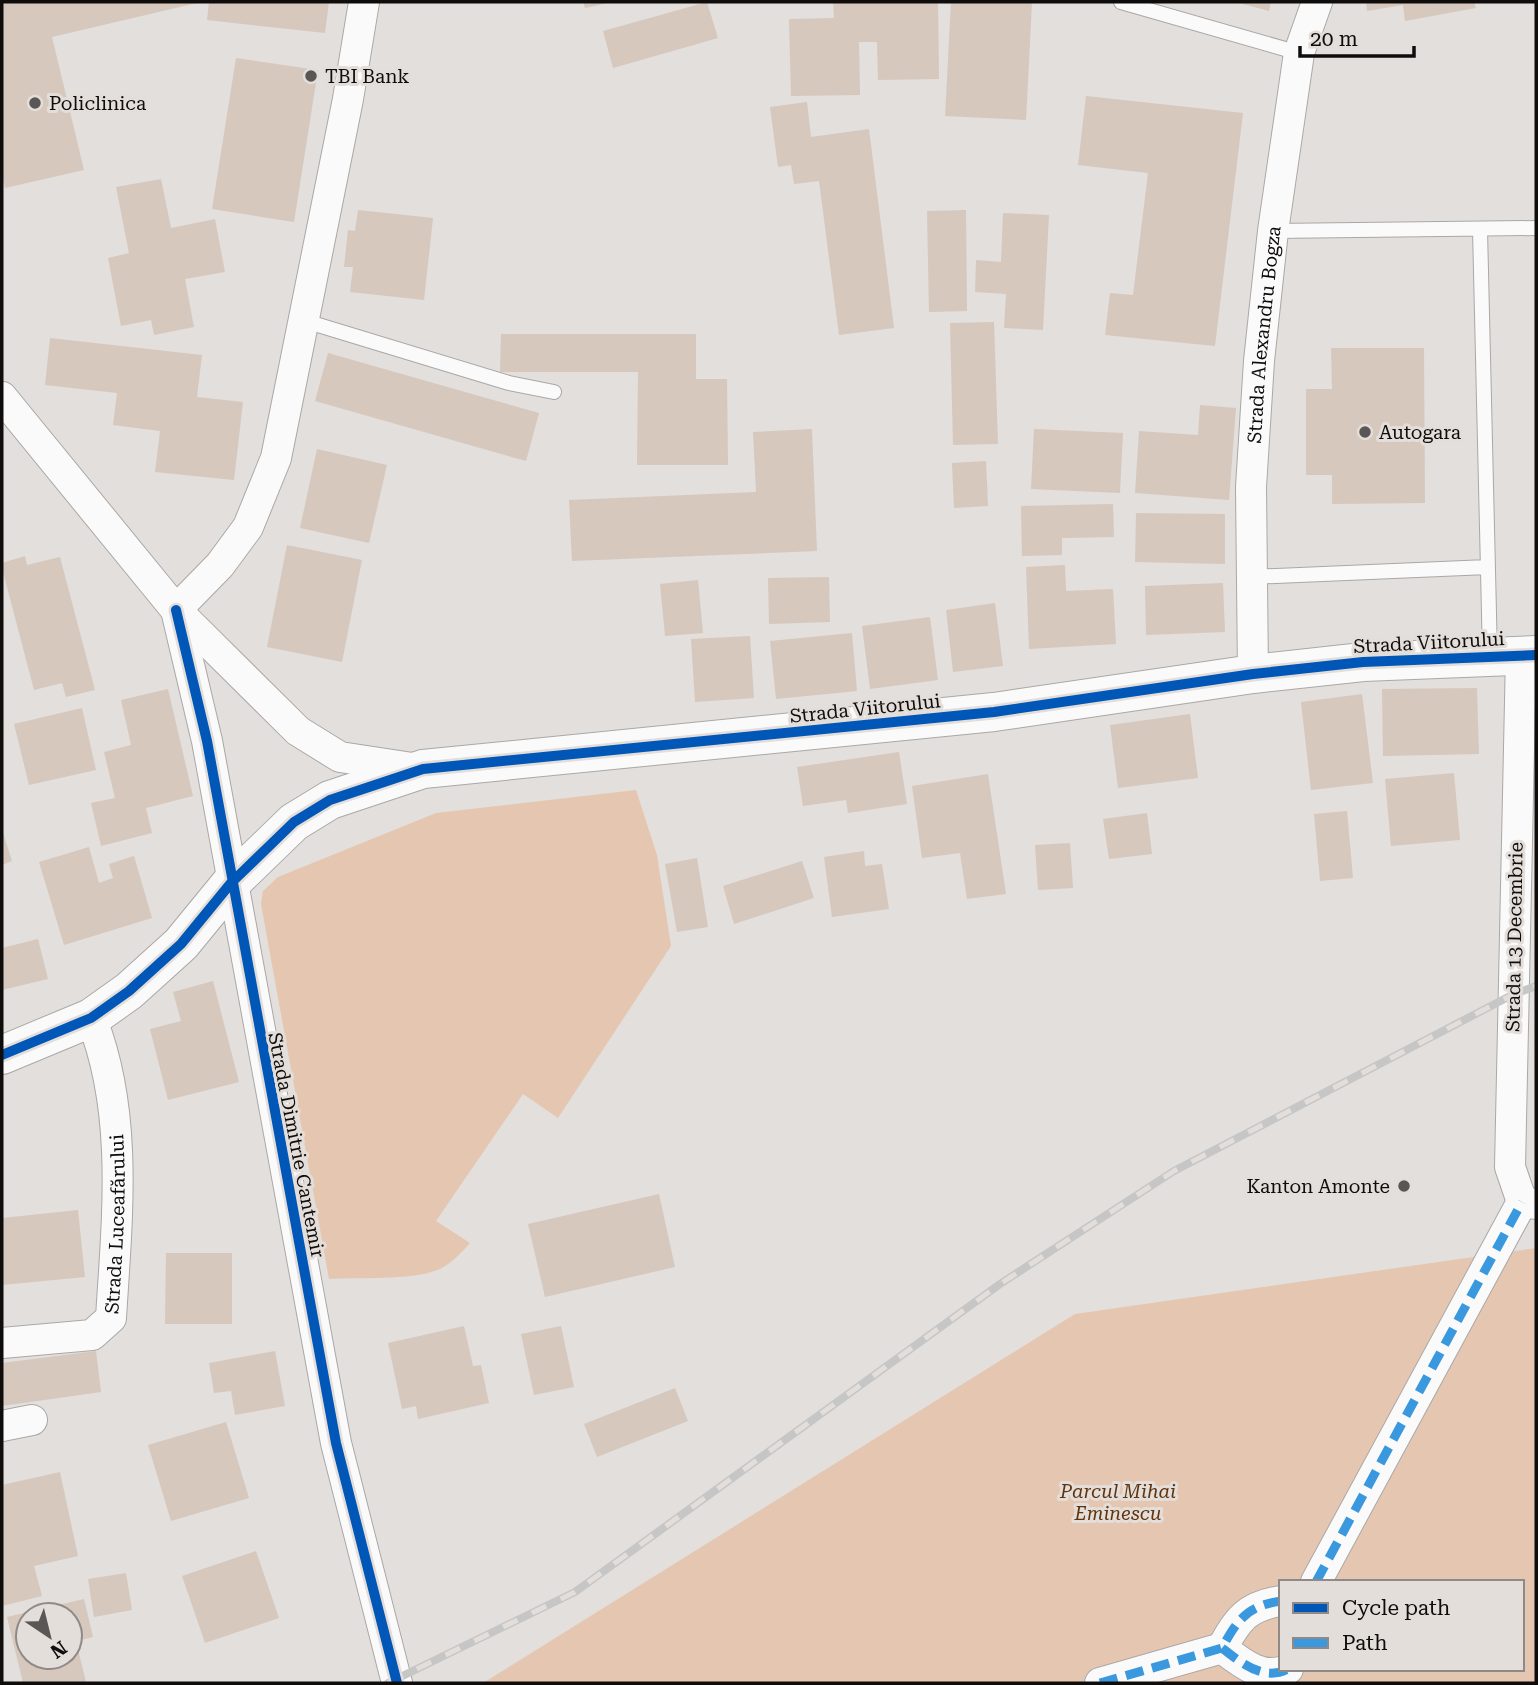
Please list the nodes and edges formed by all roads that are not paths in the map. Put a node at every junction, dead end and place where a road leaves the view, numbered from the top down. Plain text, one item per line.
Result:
1 (364, 2) edge
2 (1121, 2) edge
3 (1317, 2) edge
4 (1299, 53) junction
5 (1536, 228) edge
6 (1480, 229) junction
7 (1273, 231) junction
8 (305, 321) junction
9 (554, 392) dead end
10 (2, 397) edge
11 (1488, 567) junction
12 (1251, 577) junction
13 (176, 611) junction
14 (1516, 656) edge
15 (1253, 674) junction
16 (423, 769) junction
17 (231, 883) junction
18 (91, 1018) junction
19 (2, 1055) edge
20 (1529, 1203) edge
21 (2, 1343) edge
22 (32, 1420) dead end
23 (2, 1426) edge
24 (1317, 1580) edge
25 (1279, 1601) edge
26 (1222, 1648) junction
27 (1287, 1675) edge
28 (397, 1683) edge
29 (1100, 1683) edge

1 - 8 street
2 - 4 lane
3 - 4 street, Strada Alexandru Bogza
4 - 7 street, Strada Alexandru Bogza
5 - 6 lane
6 - 7 lane
6 - 11 lane
7 - 12 street, Strada Alexandru Bogza
8 - 9 lane
8 - 13 street
10 - 13 street, Strada Dimitrie Cantemir
11 - 12 lane
11 - 14 lane
12 - 15 street, Strada Alexandru Bogza
13 - 16 street, Strada Dimitrie Cantemir
13 - 17 street, Strada Dimitrie Cantemir
14 - 15 street, Strada Viitorului
14 - 20 street, Strada 13 Decembrie
15 - 16 street, Strada Viitorului
16 - 17 street, Strada Viitorului
17 - 18 street, Strada Viitorului
17 - 28 street, Strada Dimitrie Cantemir
18 - 19 street, Strada Viitorului
18 - 21 street, Strada Luceafărului
20 - 24 street
22 - 23 street
25 - 26 street
26 - 27 street
26 - 29 street

